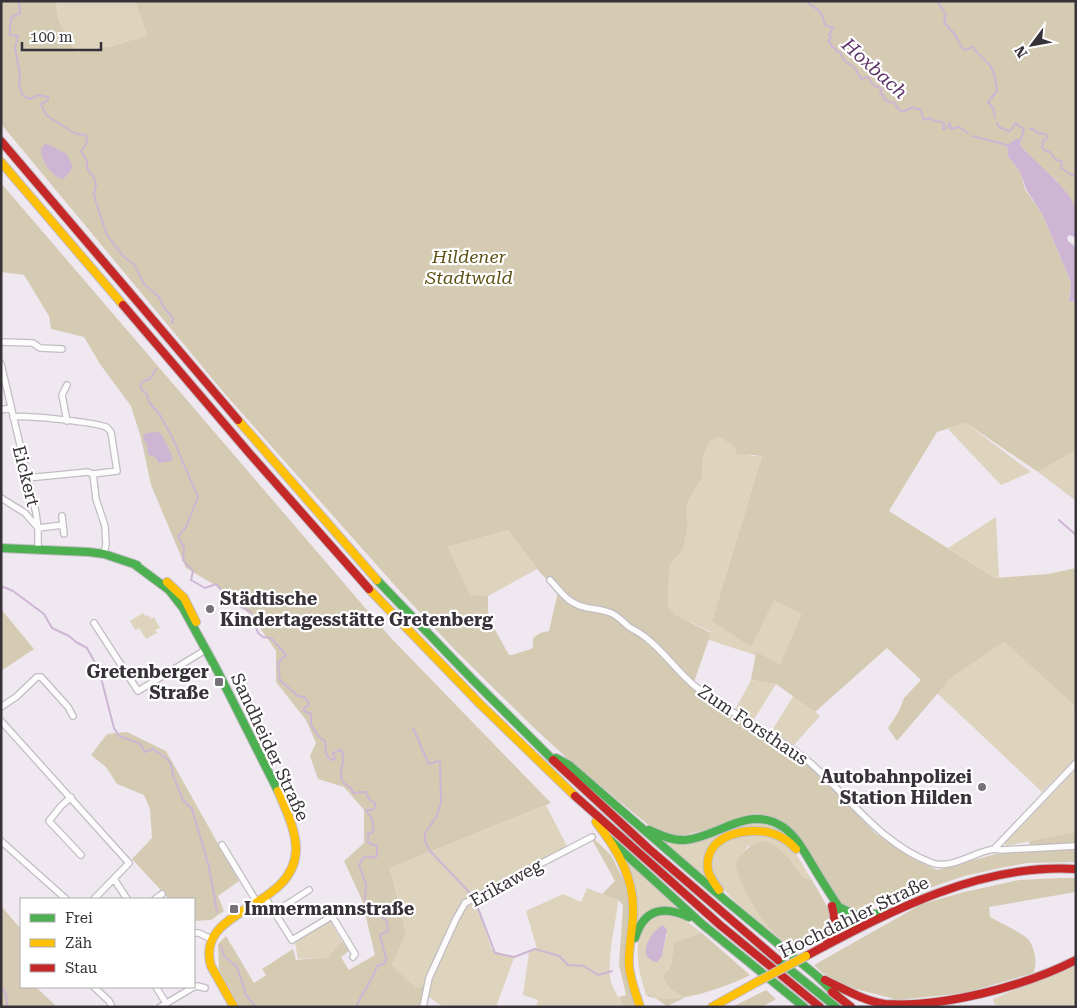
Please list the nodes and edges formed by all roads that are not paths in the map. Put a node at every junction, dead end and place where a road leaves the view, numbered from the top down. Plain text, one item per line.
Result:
1 (1, 141) edge
2 (1, 162) edge
3 (1, 342) edge
4 (62, 349) dead end
5 (1, 364) edge
6 (67, 385) dead end
7 (10, 408) junction
8 (1, 410) edge
9 (12, 417) junction
10 (67, 421) junction
11 (93, 474) junction
12 (27, 478) junction
13 (1, 498) edge
14 (62, 516) dead end
15 (63, 525) junction
16 (38, 528) junction
17 (64, 534) dead end
18 (3, 549) edge
19 (38, 551) junction
20 (104, 554) junction
21 (550, 580) dead end
22 (94, 622) dead end
23 (207, 649) junction
24 (1, 707) edge
25 (73, 716) dead end
26 (1, 721) edge
27 (544, 751) junction
28 (1076, 763) edge
29 (71, 797) junction
30 (580, 801) junction
31 (636, 823) junction
32 (592, 837) dead end
33 (610, 840) junction
34 (1, 841) edge
35 (222, 845) dead end
36 (1076, 846) edge
37 (995, 848) junction
38 (81, 855) dead end
39 (1076, 869) edge
40 (114, 879) junction
41 (308, 890) dead end
42 (162, 894) dead end
43 (65, 898) edge
44 (95, 898) edge
45 (126, 898) edge
46 (156, 898) edge
47 (266, 899) junction
48 (725, 900) junction
49 (258, 904) junction
50 (836, 907) junction
51 (275, 912) junction
52 (888, 913) junction
53 (702, 924) junction
54 (736, 924) junction
55 (851, 932) junction
56 (195, 933) edge
57 (211, 939) junction
58 (825, 946) junction
59 (353, 957) dead end
60 (1076, 960) edge
61 (817, 976) junction
62 (195, 987) edge
63 (95, 988) edge
64 (157, 988) edge
65 (192, 988) edge
66 (205, 988) dead end
67 (837, 995) junction
68 (166, 1003) junction
69 (644, 1005) edge
70 (112, 1007) edge
71 (160, 1007) edge
72 (234, 1007) edge
73 (423, 1007) edge
74 (712, 1007) edge
75 (804, 1007) edge
76 (820, 1007) edge
77 (836, 1007) edge
78 (851, 1007) edge

1 - 27 main road
2 - 30 main road
3 - 4 street
5 - 7 street, Eickert
6 - 10 street
7 - 8 street
7 - 9 street, Eickert
9 - 10 street
9 - 12 street, Eickert
10 - 11 street
11 - 12 street
11 - 20 street
12 - 16 street, Eickert
13 - 16 street
14 - 15 street
15 - 16 street, Eickert
15 - 17 street
16 - 19 street, Eickert
18 - 19 main road, Sandheider Straße
19 - 20 main road, Sandheider Straße
20 - 23 main road, Sandheider Straße
21 - 37 street, Zum Forsthaus
22 - 23 street
23 - 47 main road, Sandheider Straße
24 - 25 street
26 - 29 street
27 - 31 main road
27 - 54 main road
28 - 37 street
29 - 38 street
29 - 40 street
30 - 33 main road
30 - 76 main road
31 - 48 main road
31 - 50 main road
32 - 73 street, Erikaweg
33 - 53 main road
33 - 69 main road
34 - 43 street
35 - 49 street
36 - 37 street, Zum Forsthaus
39 - 52 main road, Hochdahler Straße
40 - 44 street
40 - 45 street
41 - 51 street
42 - 46 street
47 - 49 main road, Sandheider Straße
47 - 51 street
48 - 50 main road
48 - 61 main road
49 - 57 main road, Sandheider Straße
50 - 52 main road
50 - 55 main road
50 - 58 main road
51 - 59 street
52 - 55 main road, Hochdahler Straße
53 - 69 main road
53 - 75 main road
54 - 67 main road
54 - 77 main road
55 - 58 main road, Hochdahler Straße
56 - 57 street
57 - 72 main road
58 - 74 main road, Hochdahler Straße, bridge
60 - 61 main road
61 - 67 main road
62 - 66 street
63 - 70 street
64 - 68 street
65 - 68 street
67 - 78 main road
68 - 71 street

